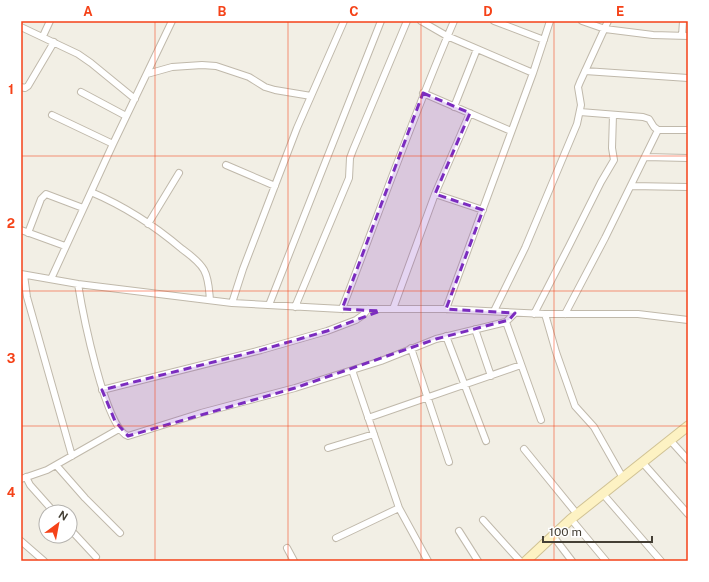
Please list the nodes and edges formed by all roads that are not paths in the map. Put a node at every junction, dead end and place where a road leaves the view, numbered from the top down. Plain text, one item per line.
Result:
1 (50, 21) edge
2 (172, 21) edge
3 (344, 21) edge
4 (381, 21) edge
5 (407, 21) edge
6 (422, 21) edge
7 (454, 21) edge
8 (494, 21) edge
9 (550, 21) edge
10 (582, 21) edge
11 (608, 21) edge
12 (683, 21) edge
13 (21, 27) edge
14 (605, 29) junction
15 (42, 36) junction
16 (447, 36) junction
17 (685, 36) edge
18 (544, 40) junction
19 (54, 42) junction
20 (477, 49) junction
21 (585, 71) junction
22 (533, 73) junction
23 (147, 74) junction
24 (688, 78) edge
25 (21, 87) edge
26 (81, 92) dead end
27 (423, 94) junction
28 (311, 96) junction
29 (135, 98) junction
30 (454, 107) junction
31 (580, 112) junction
32 (470, 114) junction
33 (52, 115) dead end
34 (613, 115) junction
35 (126, 116) junction
36 (658, 130) junction
37 (688, 130) edge
38 (511, 131) junction
39 (113, 144) junction
40 (645, 157) junction
41 (688, 158) edge
42 (226, 165) dead end
43 (179, 173) dead end
44 (275, 186) junction
45 (631, 186) junction
46 (688, 187) edge
47 (91, 192) junction
48 (435, 194) junction
49 (83, 208) junction
50 (483, 210) junction
51 (148, 224) junction
52 (21, 230) edge
53 (28, 233) junction
54 (66, 246) junction
55 (22, 274) edge
56 (51, 279) junction
57 (78, 284) junction
58 (210, 300) junction
59 (232, 303) junction
60 (269, 305) junction
61 (295, 307) junction
62 (342, 309) junction
63 (368, 309) junction
64 (393, 309) junction
65 (446, 309) junction
66 (494, 311) junction
67 (515, 313) junction
68 (534, 314) junction
69 (545, 314) junction
70 (565, 314) junction
71 (688, 320) edge
72 (506, 322) junction
73 (475, 329) junction
74 (446, 336) junction
75 (411, 348) junction
76 (521, 365) junction
77 (352, 370) junction
78 (491, 376) junction
79 (465, 385) junction
80 (102, 390) junction
81 (427, 398) junction
82 (368, 418) junction
83 (541, 420) dead end
84 (688, 426) edge
85 (119, 429) junction
86 (374, 434) junction
87 (670, 440) junction
88 (486, 441) dead end
89 (328, 448) dead end
90 (524, 449) dead end
91 (72, 456) junction
92 (688, 460) edge
93 (449, 462) dead end
94 (642, 462) junction
95 (56, 465) junction
96 (23, 478) edge
97 (623, 478) junction
98 (603, 494) junction
99 (47, 504) edge
100 (399, 508) junction
101 (688, 514) edge
102 (574, 517) junction
103 (483, 520) dead end
104 (459, 531) dead end
105 (120, 533) dead end
106 (553, 536) junction
107 (78, 538) edge
108 (336, 538) dead end
109 (21, 541) edge
110 (286, 548) dead end
111 (96, 557) dead end
112 (44, 561) edge
113 (294, 561) edge
114 (428, 561) edge
115 (478, 561) edge
116 (520, 561) edge
117 (526, 561) edge
118 (572, 561) edge
119 (606, 561) edge
120 (661, 561) edge

1 - 15 street
2 - 23 street
3 - 28 street
4 - 60 street
5 - 61 street
6 - 16 street
7 - 16 street
8 - 18 street
9 - 18 street
10 - 14 street
11 - 14 street
12 - 17 street
13 - 15 street
14 - 17 street
14 - 21 street
15 - 19 street
16 - 20 street
16 - 27 street
18 - 22 street
19 - 25 street
19 - 29 street
20 - 22 street
20 - 30 street
21 - 24 street
21 - 31 street
22 - 38 street
23 - 28 street
23 - 29 street
26 - 35 street
27 - 30 street
27 - 62 street
28 - 44 street
29 - 35 street
30 - 32 street
31 - 34 street
31 - 66 street
32 - 38 street
32 - 48 street
33 - 39 street
34 - 36 street
34 - 68 street
35 - 39 street
36 - 37 street
36 - 40 street
38 - 50 street
39 - 47 street
40 - 41 street
40 - 45 street
42 - 44 street
43 - 51 street
44 - 59 street
45 - 46 street
45 - 70 street
47 - 49 street
47 - 51 street
48 - 50 street
48 - 64 street
49 - 53 street
49 - 54 street
50 - 65 street
51 - 58 street
52 - 53 street
53 - 54 street
54 - 56 street
55 - 56 street
55 - 91 street
56 - 57 street
57 - 58 street
57 - 80 street
58 - 59 street
59 - 60 street
60 - 61 street
61 - 62 street
62 - 63 street
63 - 64 street
63 - 80 street
64 - 65 street
65 - 66 street
66 - 67 street
67 - 68 street
67 - 72 street
68 - 69 street
69 - 70 street
69 - 97 street
70 - 71 street
72 - 73 street
72 - 76 street
73 - 74 street
73 - 78 street
74 - 75 street
74 - 79 street
75 - 77 street
75 - 81 street
76 - 78 street
76 - 83 street
77 - 82 street
77 - 85 street
78 - 79 street
79 - 81 street
79 - 88 street
80 - 85 street
81 - 82 street
81 - 93 street
82 - 86 street
84 - 87 street
85 - 91 street
86 - 89 street
86 - 100 street
87 - 92 street
87 - 94 street
90 - 102 street
91 - 95 street
94 - 97 street
94 - 101 street
95 - 96 street
95 - 105 street
96 - 99 street
97 - 98 street
98 - 102 street
98 - 120 street
100 - 108 street
100 - 114 street
102 - 106 street
102 - 119 street
103 - 116 street
104 - 115 street
106 - 117 street
106 - 118 street
107 - 111 street
109 - 112 street
110 - 113 street

